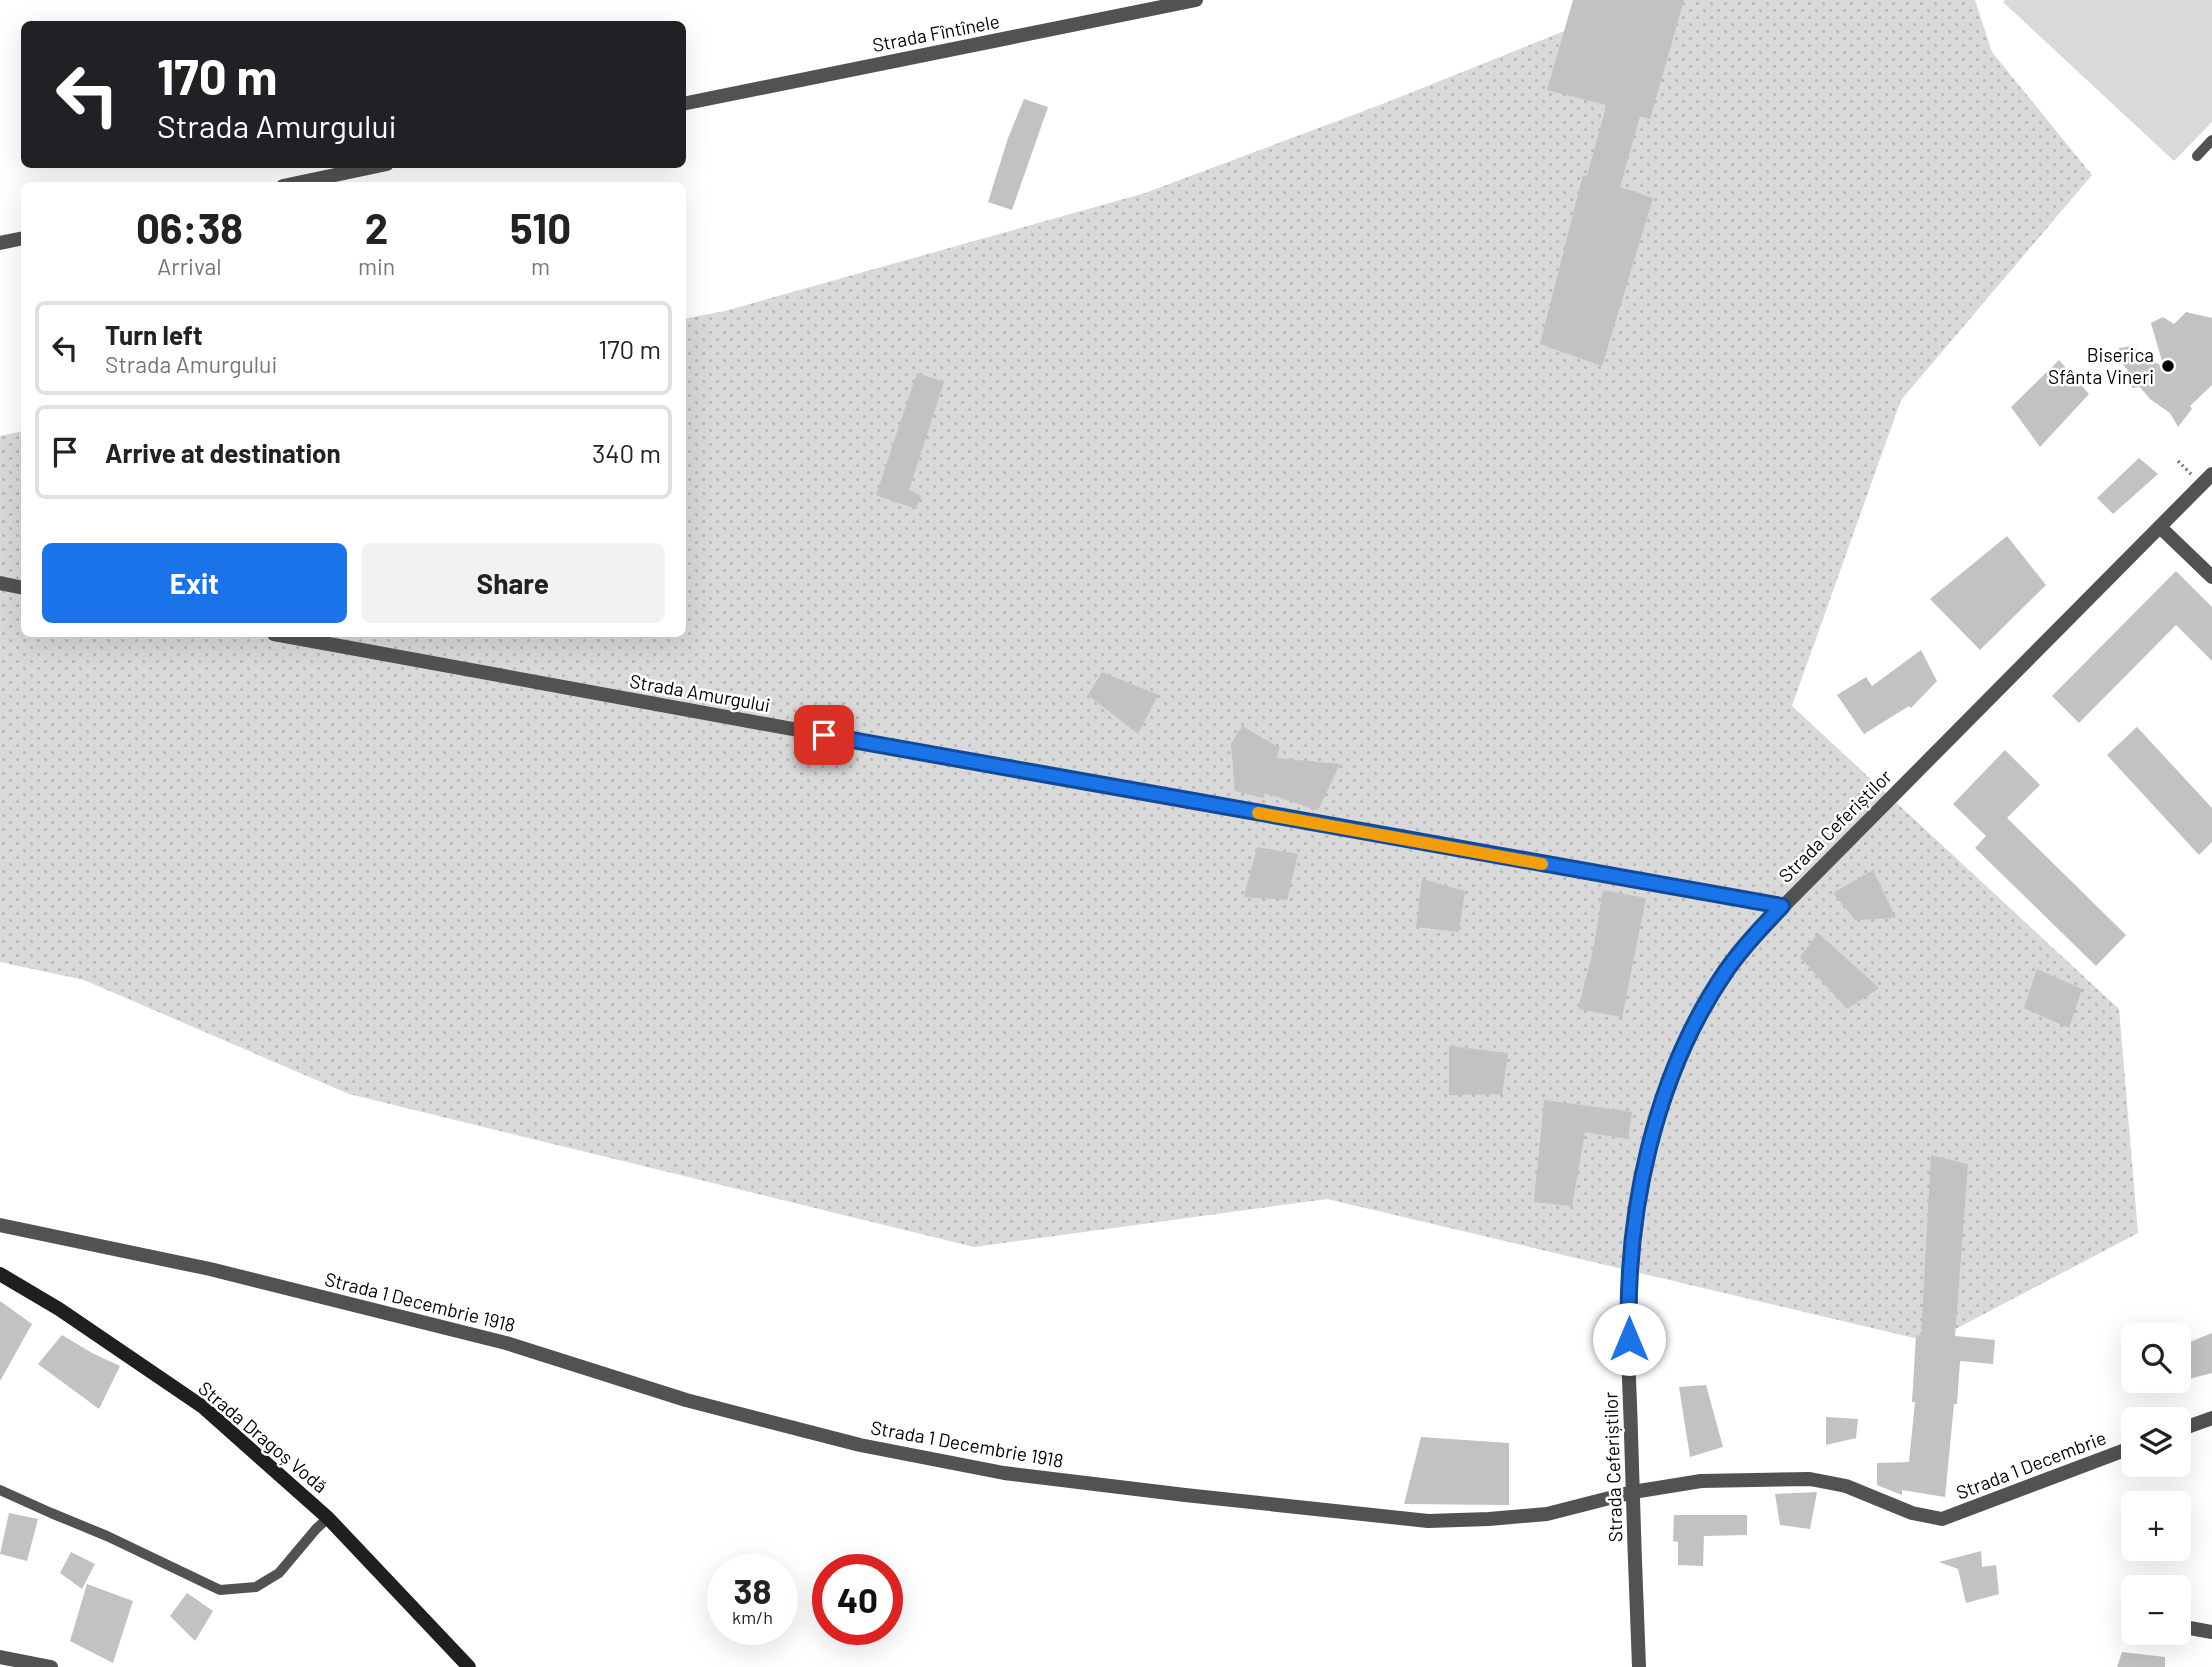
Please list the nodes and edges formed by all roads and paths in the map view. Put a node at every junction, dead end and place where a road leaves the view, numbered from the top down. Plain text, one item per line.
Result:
1 (1196, 0) edge
2 (686, 103) edge
3 (2212, 140) edge
4 (2197, 156) dead end
5 (368, 168) edge
6 (302, 182) edge
7 (21, 239) edge
8 (0, 243) edge
9 (2212, 474) edge
10 (2160, 527) junction
11 (2212, 577) edge
12 (0, 583) edge
13 (21, 586) edge
14 (290, 637) edge
15 (1782, 906) junction
16 (0, 1225) edge
17 (0, 1274) edge
18 (2212, 1418) edge
19 (2191, 1426) edge
20 (2121, 1452) edge
21 (0, 1490) edge
22 (1633, 1492) junction
23 (328, 1518) junction
24 (1942, 1519) joint
25 (2191, 1628) edge
26 (2212, 1632) edge
27 (0, 1657) edge
28 (51, 1667) edge
29 (469, 1667) edge
30 (1639, 1667) edge

1 - 2 street, Strada Fîntînele
3 - 4 lane
5 - 6 street
7 - 8 street
9 - 10 street, Strada Ceferiștilor
10 - 11 street
10 - 15 street, Strada Ceferiștilor
12 - 13 street
14 - 15 street, Strada Amurgului
15 - 22 street, Strada Ceferiștilor
16 - 22 street, Strada 1 Decembrie 1918
17 - 23 main road, Strada Dragoș Vodă
18 - 19 street
20 - 24 street, Strada 1 Decembrie
21 - 23 lane
22 - 24 street, Strada 1 Decembrie 1918
22 - 30 street, Strada Ceferiștilor
23 - 29 main road, Strada Dragoș Vodă
25 - 26 street
27 - 28 street

